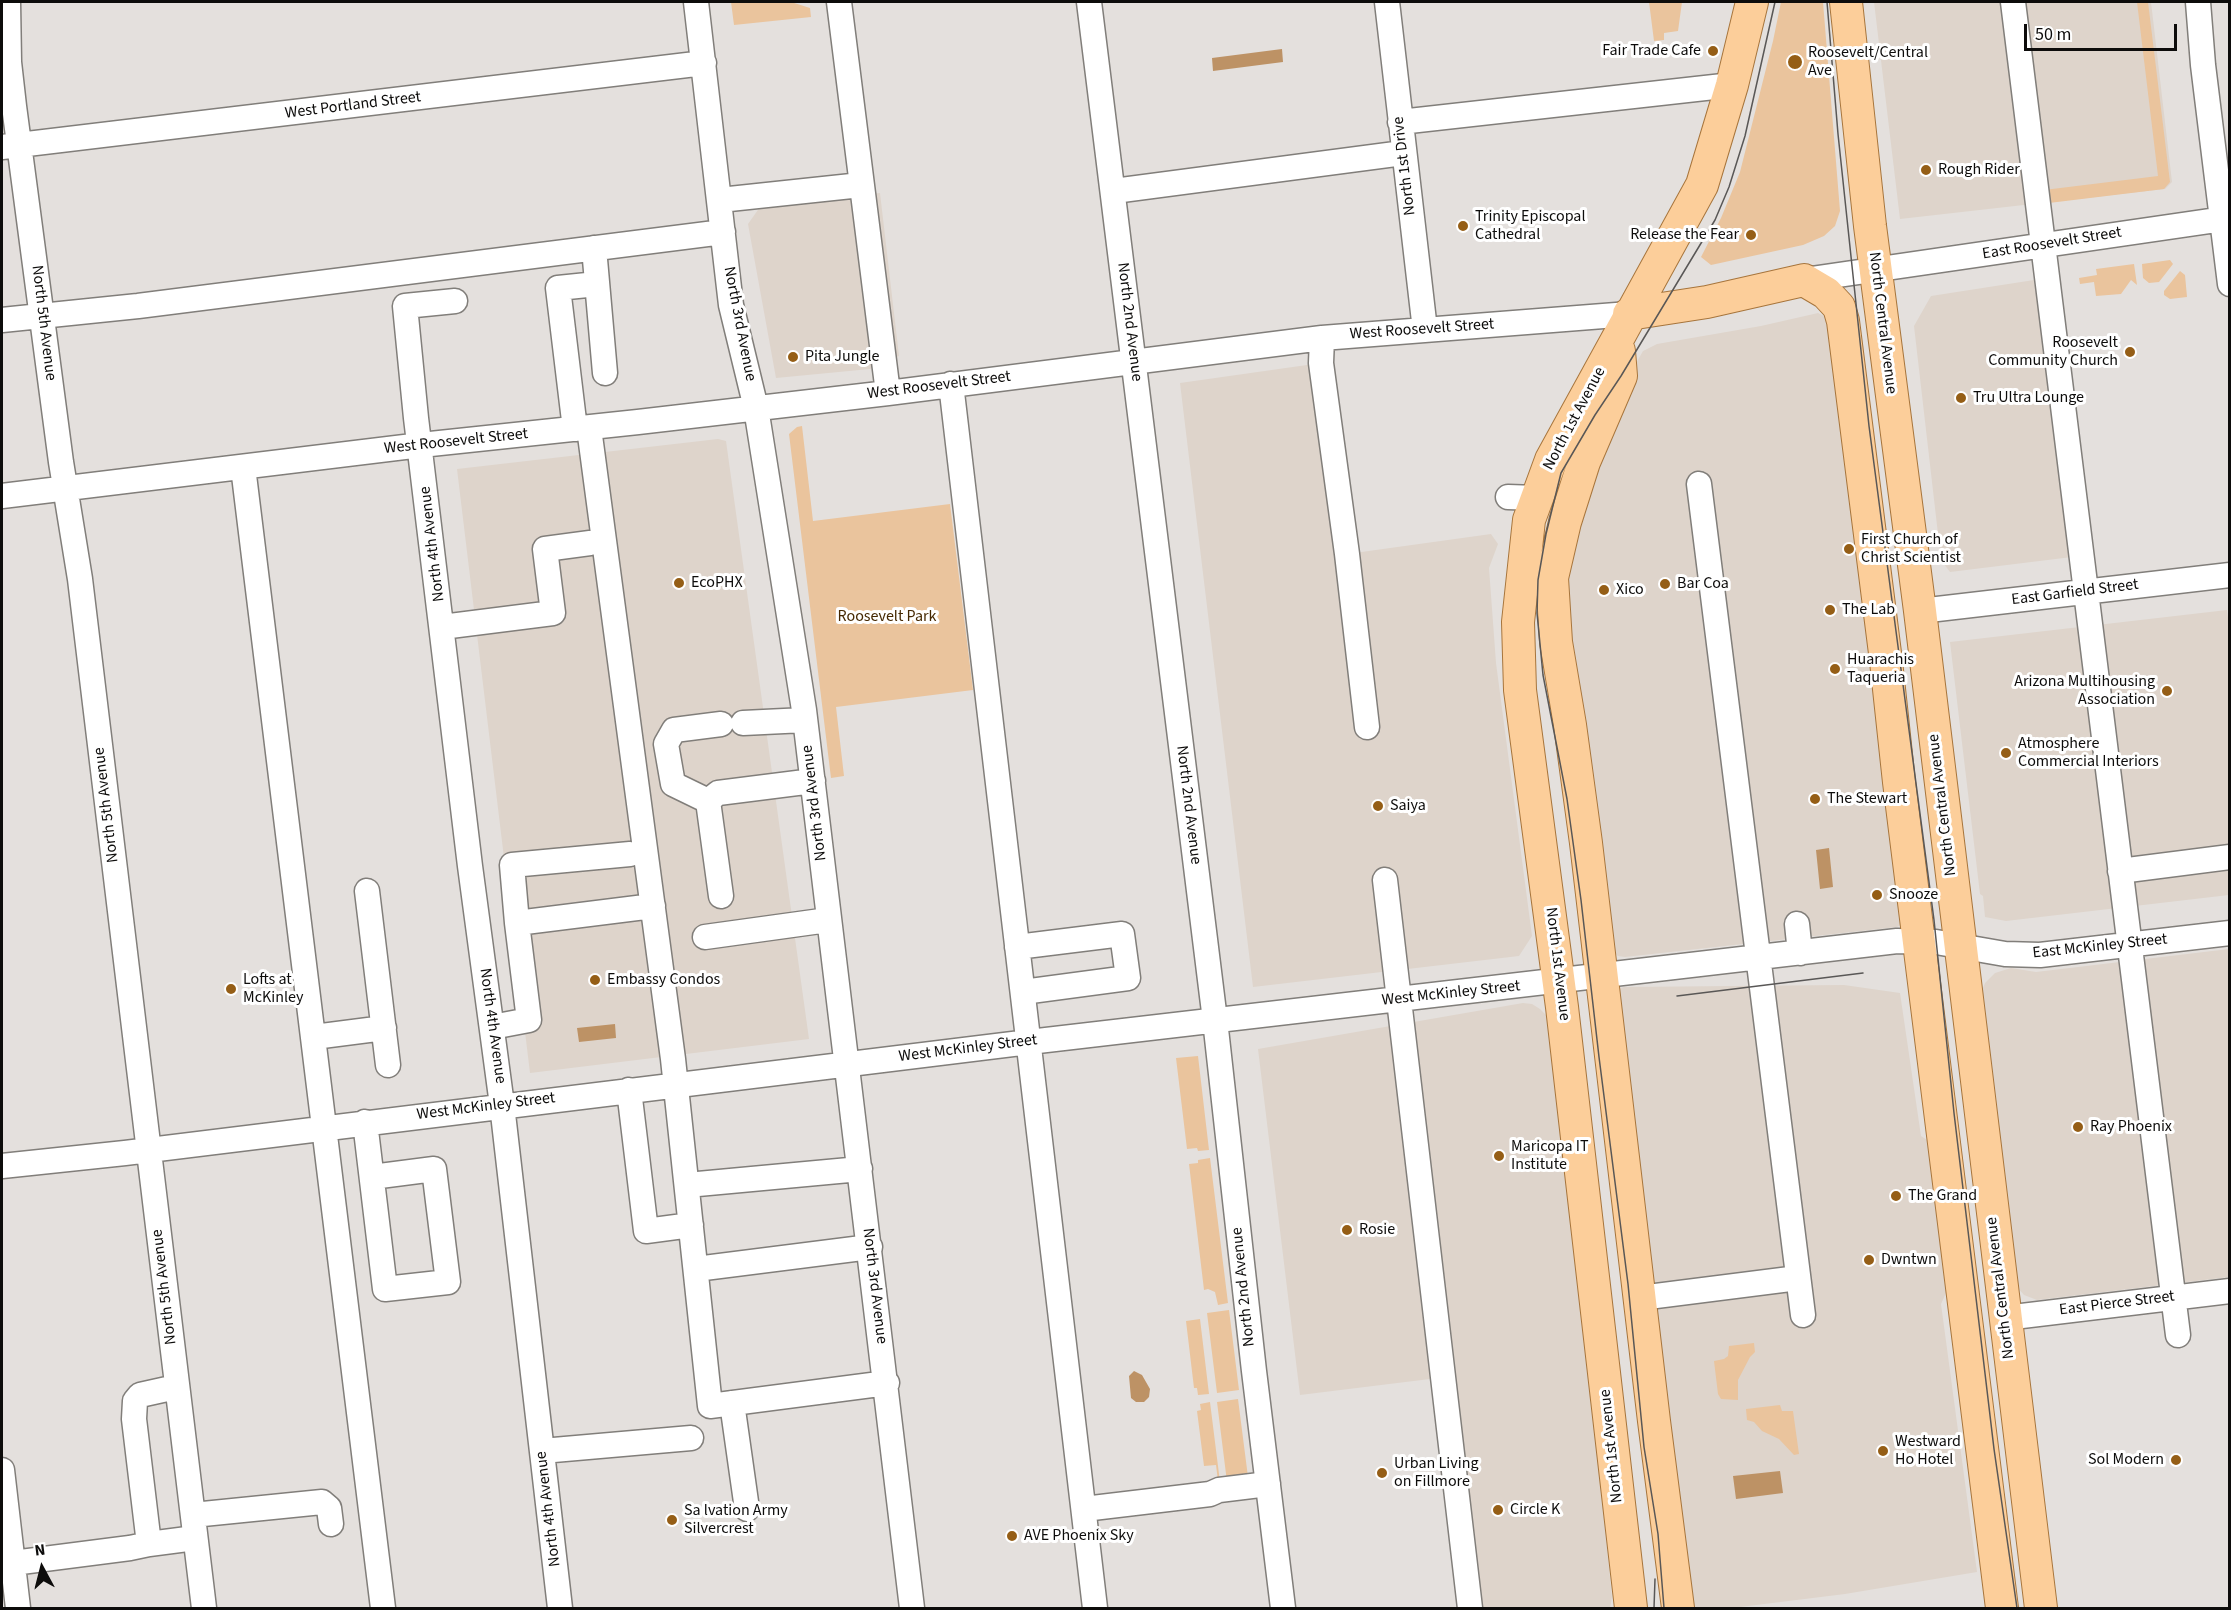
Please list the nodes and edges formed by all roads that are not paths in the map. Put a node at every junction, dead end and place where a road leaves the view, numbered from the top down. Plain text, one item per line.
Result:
1 (8, 2) edge
2 (696, 2) edge
3 (839, 2) edge
4 (1089, 2) edge
5 (1387, 2) edge
6 (1752, 2) edge
7 (1846, 2) edge
8 (2013, 2) edge
9 (2198, 2) edge
10 (704, 63) junction
11 (1732, 85) junction
12 (1400, 122) junction
13 (10, 147) edge
14 (1403, 153) junction
15 (861, 185) junction
16 (1114, 191) junction
17 (720, 200) junction
18 (2225, 218) edge
19 (723, 232) junction
20 (2043, 246) junction
21 (594, 248) junction
22 (1875, 269) junction
23 (1804, 280) junction
24 (597, 284) junction
25 (2229, 284) edge
26 (455, 301) dead end
27 (43, 315) junction
28 (2, 320) edge
29 (1624, 327) junction
30 (1425, 330) junction
31 (1322, 338) junction
32 (1134, 361) junction
33 (605, 373) dead end
34 (951, 384) junction
35 (888, 393) junction
36 (756, 408) junction
37 (582, 428) junction
38 (421, 445) junction
39 (243, 467) junction
40 (1699, 484) dead end
41 (65, 489) junction
42 (2, 496) edge
43 (1910, 541) junction
44 (590, 543) dead end
45 (2229, 575) edge
46 (2085, 592) junction
47 (1920, 611) junction
48 (442, 627) junction
49 (805, 720) junction
50 (1368, 727) dead end
51 (813, 781) junction
52 (1899, 782) junction
53 (708, 801) junction
54 (630, 854) dead end
55 (2229, 857) edge
56 (2120, 871) junction
57 (1384, 880) dead end
58 (367, 891) dead end
59 (721, 897) dead end
60 (653, 906) junction
61 (828, 920) junction
62 (517, 923) junction
63 (1797, 924) dead end
64 (2229, 933) edge
65 (705, 937) dead end
66 (1938, 942) junction
67 (2129, 944) junction
68 (1017, 947) junction
69 (1800, 953) junction
70 (1760, 958) junction
71 (1601, 977) junction
72 (1559, 982) junction
73 (1023, 992) junction
74 (1399, 1000) junction
75 (1215, 1020) junction
76 (492, 1027) junction
77 (384, 1028) junction
78 (314, 1037) junction
79 (1029, 1042) junction
80 (847, 1064) junction
81 (388, 1065) dead end
82 (676, 1084) junction
83 (629, 1090) junction
84 (502, 1105) junction
85 (365, 1122) junction
86 (325, 1128) junction
87 (149, 1150) junction
88 (2, 1166) edge
89 (860, 1169) junction
90 (372, 1177) junction
91 (687, 1185) junction
92 (691, 1225) junction
93 (870, 1247) junction
94 (696, 1269) junction
95 (1798, 1278) junction
96 (2229, 1291) edge
97 (2172, 1297) junction
98 (1640, 1298) junction
99 (1803, 1315) dead end
100 (2005, 1318) junction
101 (2178, 1335) dead end
102 (886, 1383) junction
103 (176, 1387) junction
104 (732, 1403) junction
105 (691, 1437) dead end
106 (542, 1451) junction
107 (2, 1470) edge
108 (1268, 1484) junction
109 (747, 1509) dead end
110 (1084, 1509) junction
111 (331, 1524) dead end
112 (194, 1527) junction
113 (149, 1544) junction
114 (13, 1563) junction
115 (18, 1608) edge
116 (204, 1608) edge
117 (383, 1608) edge
118 (560, 1608) edge
119 (912, 1608) edge
120 (1095, 1608) edge
121 (1283, 1608) edge
122 (1470, 1608) edge
123 (1631, 1608) edge
124 (1678, 1608) edge
125 (2002, 1608) edge
126 (2041, 1608) edge

1 - 13 street, North 5th Avenue
2 - 10 street, North 3rd Avenue
3 - 15 street
4 - 16 street, North 2nd Avenue
5 - 12 street, North 1st Drive
6 - 11 main road
7 - 22 main road, North Central Avenue
8 - 20 street
9 - 18 street
10 - 13 street, West Portland Street
10 - 17 street, North 3rd Avenue
11 - 12 street
11 - 29 main road
12 - 14 street, North 1st Drive
13 - 27 street, North 5th Avenue
14 - 16 street
14 - 30 street, North 1st Drive
15 - 17 street
15 - 35 street
16 - 32 street, North 2nd Avenue
17 - 19 street, North 3rd Avenue
18 - 20 street, East Roosevelt Street
18 - 25 street
19 - 21 street
19 - 36 street, North 3rd Avenue
20 - 22 street, East Roosevelt Street
20 - 46 street
21 - 24 street
21 - 27 street
22 - 23 street, West Roosevelt Street
22 - 43 main road, North Central Avenue
23 - 29 main road, West Roosevelt Street
23 - 52 main road, North Central Avenue
24 - 33 street
24 - 37 street
26 - 38 street, North 4th Avenue
27 - 28 street
27 - 41 street, North 5th Avenue
29 - 30 street, West Roosevelt Street
29 - 71 main road, North 1st Avenue
29 - 72 main road, North 1st Avenue
30 - 31 street, West Roosevelt Street
31 - 32 street, West Roosevelt Street
31 - 50 street
32 - 34 street, West Roosevelt Street
32 - 75 street, North 2nd Avenue
34 - 35 street, West Roosevelt Street
34 - 68 street
35 - 36 street, West Roosevelt Street
36 - 37 street, West Roosevelt Street
36 - 49 street, North 3rd Avenue
37 - 38 street, West Roosevelt Street
37 - 60 street
38 - 39 street, West Roosevelt Street
38 - 48 street, North 4th Avenue
39 - 41 street, West Roosevelt Street
39 - 78 street
40 - 70 street
41 - 42 street, West Roosevelt Street
41 - 87 street, North 5th Avenue
43 - 47 main road, North Central Avenue
43 - 52 main road
44 - 48 street
45 - 46 street, East Garfield Street
46 - 47 street, East Garfield Street
46 - 56 street
47 - 66 main road, North Central Avenue
48 - 76 street, North 4th Avenue
49 - 51 street, North 3rd Avenue
49 - 53 street
51 - 53 street
51 - 61 street, North 3rd Avenue
52 - 66 main road, North Central Avenue
53 - 59 street
54 - 62 street
55 - 56 street
56 - 67 street
57 - 74 street
58 - 77 street
60 - 62 street
60 - 82 street
61 - 65 street
61 - 80 street, North 3rd Avenue
62 - 76 street
63 - 69 street
64 - 67 street, East McKinley Street
66 - 67 street, East McKinley Street
66 - 69 street, West McKinley Street
66 - 100 main road, North Central Avenue
66 - 125 main road, North Central Avenue
67 - 97 street
68 - 73 street
68 - 73 street
69 - 70 street, West McKinley Street
70 - 71 street, West McKinley Street
70 - 95 street
71 - 72 street, West McKinley Street
71 - 98 main road, North 1st Avenue
72 - 74 street, West McKinley Street
72 - 123 main road, North 1st Avenue
73 - 79 street
74 - 75 street, West McKinley Street
74 - 122 street
75 - 79 street, West McKinley Street
75 - 108 street, North 2nd Avenue
76 - 84 street, North 4th Avenue
77 - 78 street
77 - 81 street
78 - 86 street
79 - 80 street, West McKinley Street
79 - 110 street
80 - 82 street, West McKinley Street
80 - 89 street, North 3rd Avenue
82 - 83 street, West McKinley Street
82 - 91 street
83 - 84 street, West McKinley Street
83 - 92 street
84 - 85 street, West McKinley Street
84 - 106 street, North 4th Avenue
85 - 86 street, West McKinley Street
85 - 90 street
86 - 87 street, West McKinley Street
86 - 117 street
87 - 88 street, West McKinley Street
87 - 103 street, North 5th Avenue
89 - 91 street
89 - 93 street, North 3rd Avenue
90 - 90 street
91 - 92 street
92 - 94 street
93 - 94 street
93 - 102 street, North 3rd Avenue
94 - 104 street
95 - 98 street
95 - 99 street
96 - 97 street, East Pierce Street
97 - 100 street, East Pierce Street
97 - 101 street
98 - 124 main road, North 1st Avenue
100 - 126 main road, North Central Avenue
102 - 104 street
102 - 119 street, North 3rd Avenue
103 - 112 street, North 5th Avenue
103 - 113 street
104 - 109 street
105 - 106 street
106 - 118 street, North 4th Avenue
107 - 114 street
108 - 110 street
108 - 121 street, North 2nd Avenue
110 - 120 street
111 - 112 street
112 - 113 street
112 - 116 street, North 5th Avenue
113 - 114 street
114 - 115 street

